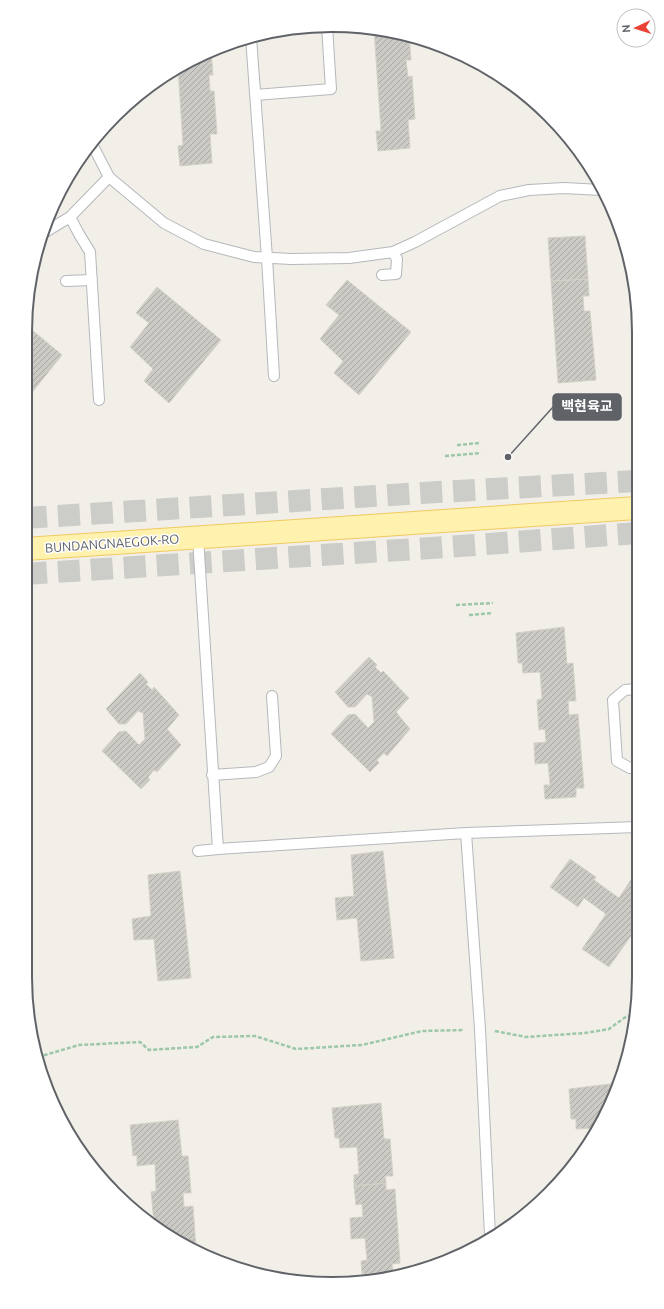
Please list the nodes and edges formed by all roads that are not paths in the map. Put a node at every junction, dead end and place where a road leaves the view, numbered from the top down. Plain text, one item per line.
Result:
1 (327, 32) edge
2 (251, 43) edge
3 (255, 95) junction
4 (94, 149) edge
5 (109, 177) junction
6 (596, 190) edge
7 (70, 217) junction
8 (51, 229) edge
9 (393, 252) junction
10 (267, 258) junction
11 (382, 275) dead end
12 (92, 280) junction
13 (66, 282) dead end
14 (274, 376) dead end
15 (99, 400) dead end
16 (632, 508) edge
17 (198, 538) junction
18 (32, 549) edge
19 (632, 689) edge
20 (272, 696) dead end
21 (632, 768) edge
22 (212, 775) junction
23 (632, 827) edge
24 (466, 833) junction
25 (218, 849) junction
26 (198, 851) dead end
27 (490, 1232) edge

1 - 3 lane
2 - 3 lane
3 - 10 lane
4 - 5 lane
5 - 7 lane
5 - 10 lane
6 - 9 lane
7 - 8 lane
7 - 12 lane
9 - 10 lane
9 - 11 lane
10 - 14 lane
12 - 13 lane
12 - 15 lane
16 - 17 main road, BUNDANGNAEGOK-RO
17 - 18 main road, BUNDANGNAEGOK-RO
17 - 22 lane
19 - 21 lane
20 - 22 lane
22 - 25 lane
23 - 24 lane
24 - 25 lane
24 - 27 lane
25 - 26 lane

